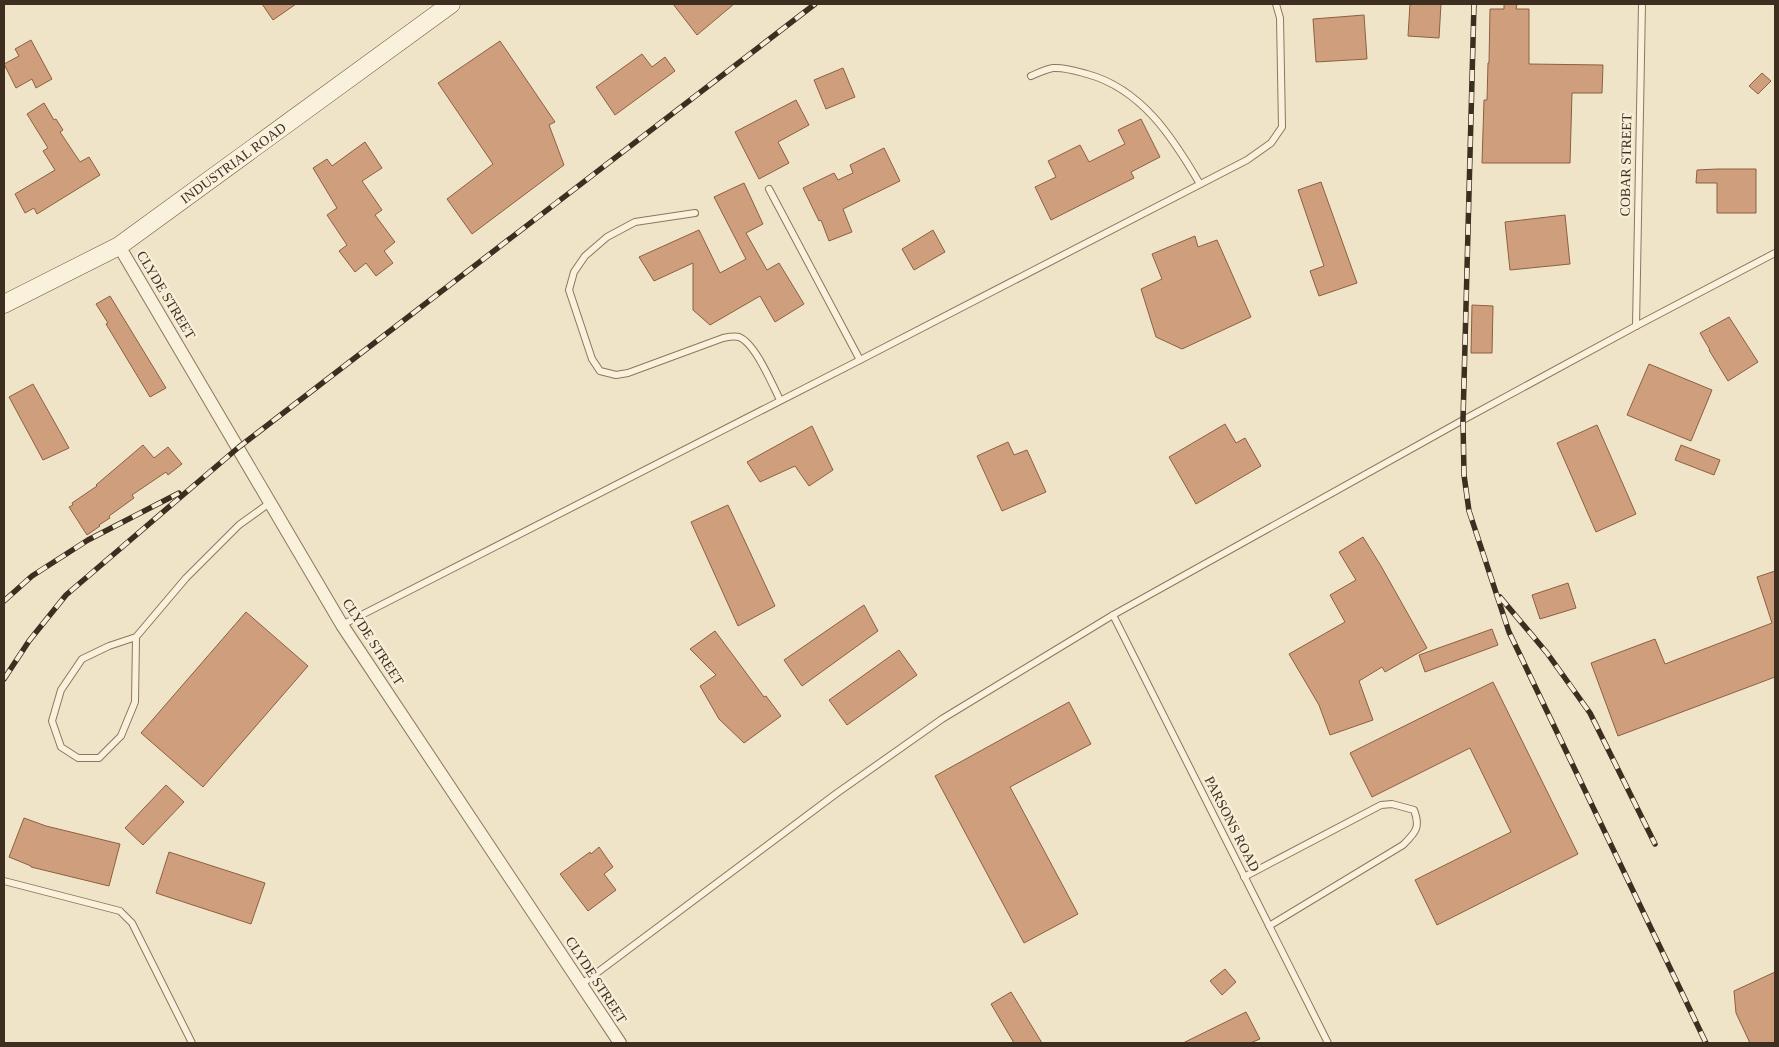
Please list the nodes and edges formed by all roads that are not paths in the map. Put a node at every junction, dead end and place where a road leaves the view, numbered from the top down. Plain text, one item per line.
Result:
1 (451, 4) edge
2 (1276, 4) edge
3 (1642, 4) edge
4 (1031, 76) dead end
5 (1200, 184) junction
6 (769, 189) dead end
7 (695, 213) dead end
8 (119, 246) junction
9 (1775, 253) edge
10 (4, 304) edge
11 (1636, 326) junction
12 (860, 360) junction
13 (780, 400) junction
14 (271, 502) junction
15 (1113, 615) junction
16 (342, 625) junction
17 (136, 637) junction
18 (1244, 877) junction
19 (4, 881) edge
20 (1269, 926) junction
21 (582, 984) junction
22 (192, 1043) edge
23 (620, 1043) edge
24 (1328, 1043) edge

1 - 8 street, INDUSTRIAL ROAD
2 - 5 lane
3 - 11 lane, COBAR STREET
4 - 5 lane
5 - 12 lane
6 - 12 lane
7 - 13 lane
8 - 10 street, INDUSTRIAL ROAD
8 - 14 street, CLYDE STREET
9 - 11 lane
11 - 15 lane
12 - 13 lane
13 - 16 lane
14 - 16 street, CLYDE STREET
14 - 17 lane
15 - 18 lane, PARSONS ROAD
15 - 21 lane
16 - 21 street, CLYDE STREET
17 - 17 lane
18 - 20 lane, PARSONS ROAD
18 - 20 lane
19 - 22 lane
20 - 24 lane, PARSONS ROAD
21 - 23 street, CLYDE STREET

